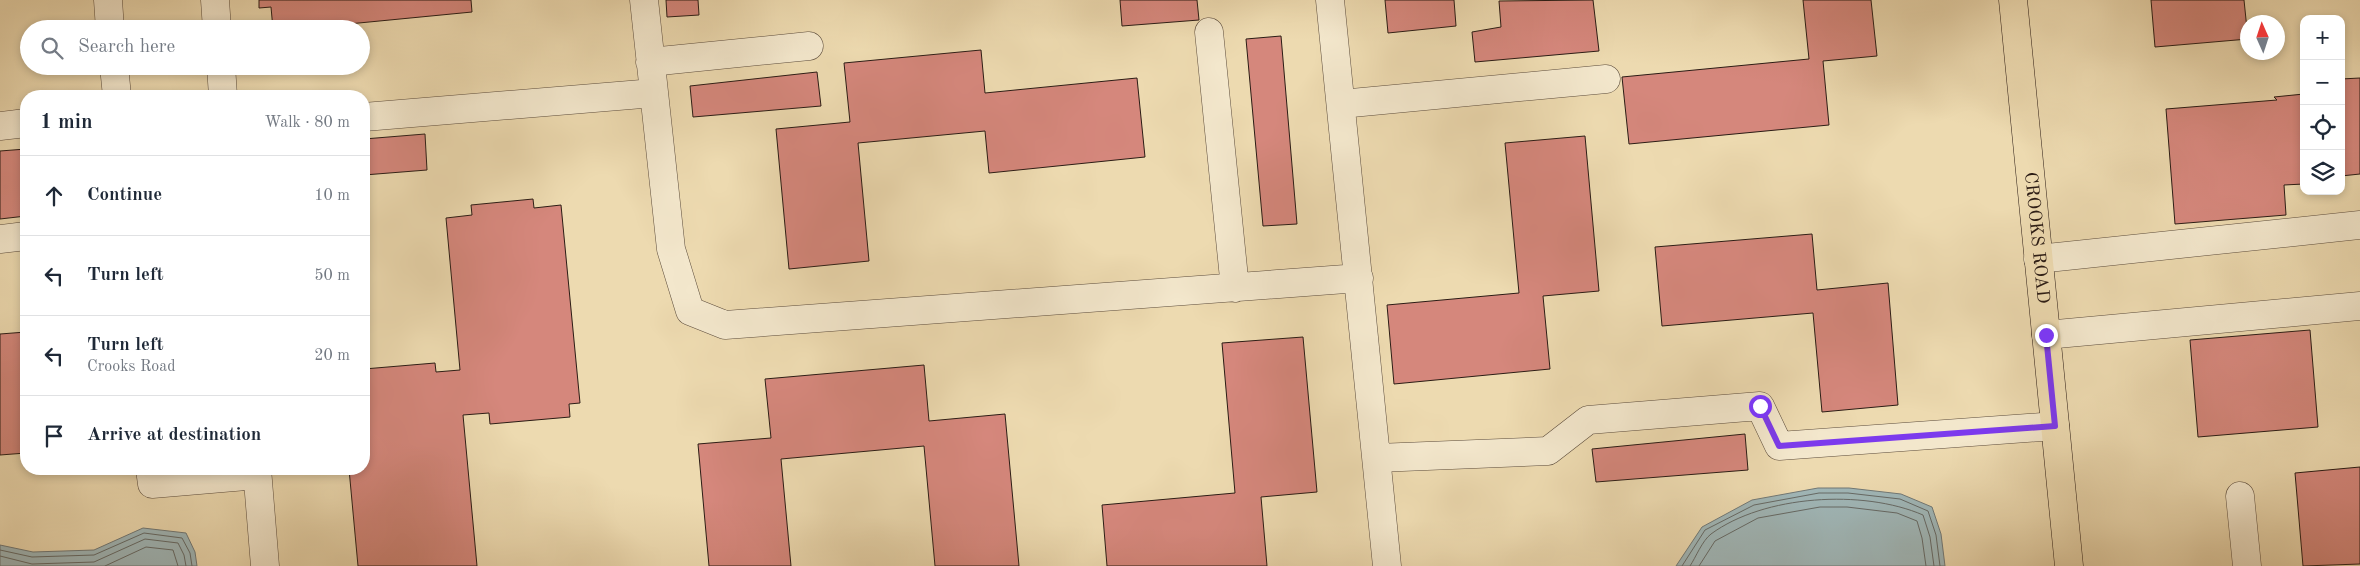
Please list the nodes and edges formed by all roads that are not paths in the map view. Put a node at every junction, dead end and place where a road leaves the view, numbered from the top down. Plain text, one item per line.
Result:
1 (108, 0) edge
2 (215, 0) edge
3 (644, 0) edge
4 (1330, 0) edge
5 (2013, 0) edge
6 (109, 20) edge
7 (216, 20) edge
8 (1209, 32) dead end
9 (810, 46) dead end
10 (650, 62) junction
11 (115, 75) edge
12 (222, 75) edge
13 (1606, 79) dead end
14 (116, 90) edge
15 (223, 90) edge
16 (654, 93) junction
17 (1341, 104) junction
18 (370, 117) edge
19 (20, 124) edge
20 (0, 126) edge
21 (2360, 225) edge
22 (20, 237) edge
23 (0, 239) edge
24 (2038, 259) junction
25 (1359, 278) junction
26 (1235, 288) junction
27 (2360, 306) edge
28 (2046, 335) junction
29 (2055, 426) junction
30 (1378, 458) junction
31 (151, 475) edge
32 (231, 475) edge
33 (257, 475) edge
34 (2240, 496) dead end
35 (265, 566) edge
36 (1387, 566) edge
37 (2069, 566) edge
38 (2247, 566) edge

1 - 6 lane
2 - 7 lane
3 - 10 lane
4 - 17 lane
5 - 24 main road, CROOKS ROAD
8 - 26 lane
9 - 10 lane
10 - 16 lane
11 - 14 lane
12 - 15 lane
13 - 17 lane
16 - 18 lane
16 - 26 lane
17 - 25 lane
19 - 20 lane
21 - 24 lane
22 - 23 lane
24 - 28 main road, CROOKS ROAD
25 - 26 lane
25 - 30 lane
27 - 28 lane
28 - 29 main road, CROOKS ROAD
29 - 30 lane
29 - 37 main road, CROOKS ROAD
30 - 36 lane
31 - 32 lane
33 - 35 lane
34 - 38 lane

